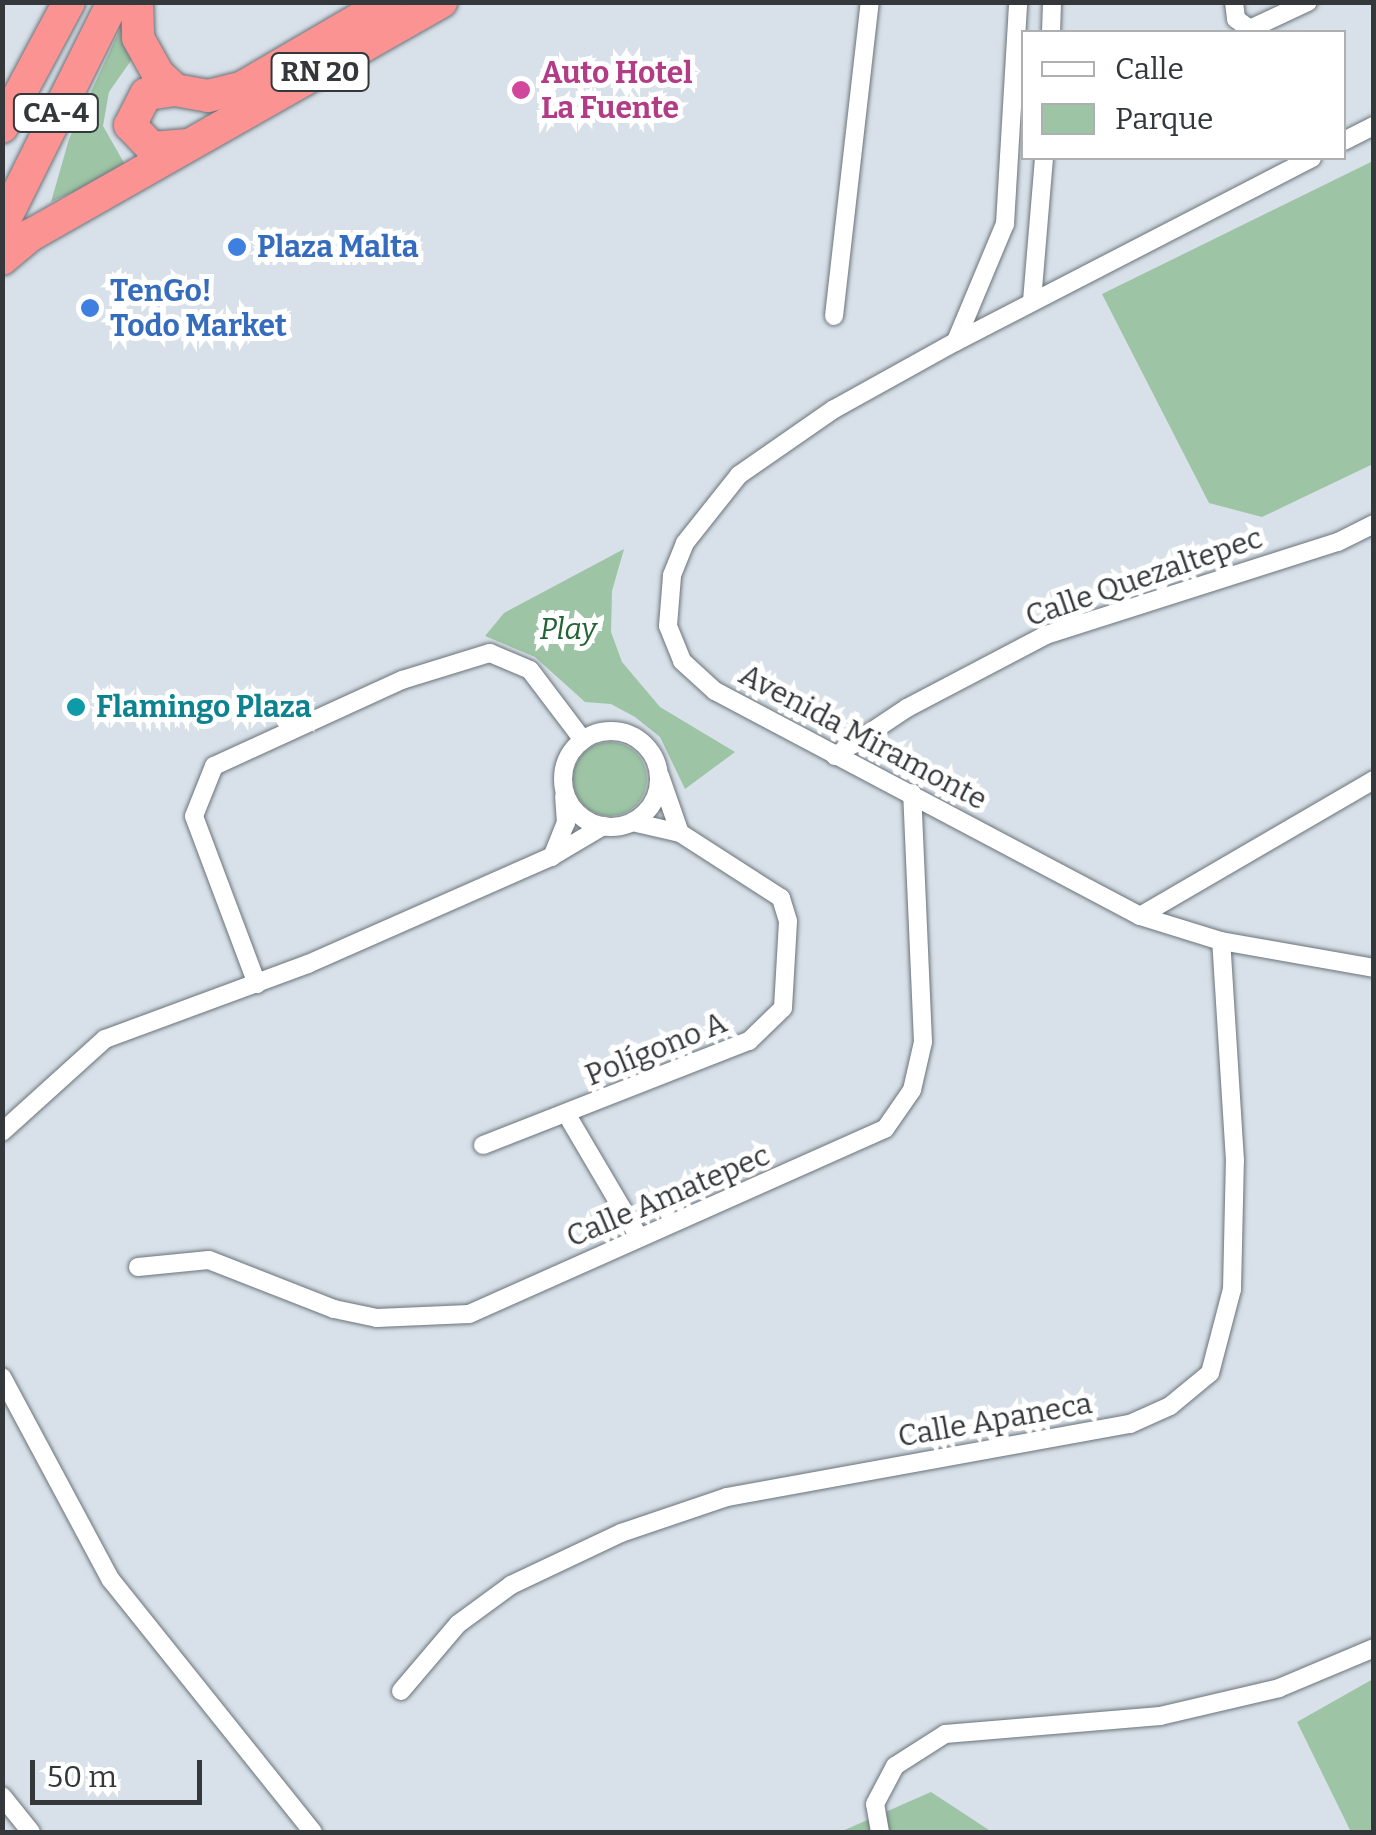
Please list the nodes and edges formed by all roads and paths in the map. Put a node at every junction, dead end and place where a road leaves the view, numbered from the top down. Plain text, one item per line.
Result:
1 (69, 2) edge
2 (113, 2) edge
3 (137, 2) edge
4 (388, 2) edge
5 (441, 2) edge
6 (870, 2) edge
7 (1018, 2) edge
8 (1052, 2) edge
9 (1234, 2) edge
10 (1308, 2) edge
11 (1050, 30) edge
12 (174, 90) junction
13 (6, 108) edge
14 (1374, 126) edge
15 (1346, 140) edge
16 (198, 142) junction
17 (1044, 160) edge
18 (1308, 160) edge
19 (2, 225) edge
20 (2, 258) edge
21 (1032, 301) junction
22 (834, 316) dead end
23 (955, 342) junction
24 (1374, 524) edge
25 (582, 740) junction
26 (835, 756) junction
27 (658, 770) junction
28 (1374, 780) edge
29 (563, 787) junction
30 (912, 793) junction
31 (632, 822) junction
32 (603, 826) junction
33 (680, 832) junction
34 (552, 857) junction
35 (1140, 916) junction
36 (1221, 941) junction
37 (1374, 968) edge
38 (256, 984) junction
39 (567, 1115) junction
40 (2, 1132) edge
41 (483, 1145) dead end
42 (639, 1237) junction
43 (138, 1268) dead end
44 (6, 1383) edge
45 (1374, 1648) edge
46 (401, 1691) dead end
47 (2, 1796) edge
48 (31, 1832) edge
49 (312, 1832) edge
50 (880, 1832) edge

1 - 13 highway, CA-4
2 - 19 highway, CA-4
3 - 12 highway
4 - 12 highway, RN 20
5 - 16 highway, RN 20
6 - 22 street
7 - 23 street
8 - 11 street
9 - 10 street
12 - 16 highway
14 - 15 street
16 - 20 highway, RN 20
17 - 21 street
18 - 21 street, Avenida Miramonte
21 - 23 street, Avenida Miramonte
23 - 26 street, Avenida Miramonte
24 - 26 street, Calle Quezaltepec
25 - 27 street
25 - 29 street
25 - 38 street
26 - 30 street, Avenida Miramonte
27 - 31 street
27 - 33 street
28 - 35 street
29 - 32 street
29 - 34 street
30 - 35 street, Avenida Miramonte
30 - 42 street, Calle Amatepec
31 - 32 street
31 - 33 street, Polígono A
32 - 34 street
33 - 39 street, Polígono A
34 - 38 street
35 - 36 street, Avenida Miramonte
36 - 37 street, Avenida Miramonte
36 - 46 street, Calle Apaneca
38 - 40 street
39 - 41 street
39 - 42 street, Polígono A
42 - 43 street, Calle Amatepec
44 - 49 street
45 - 50 street
47 - 48 street

